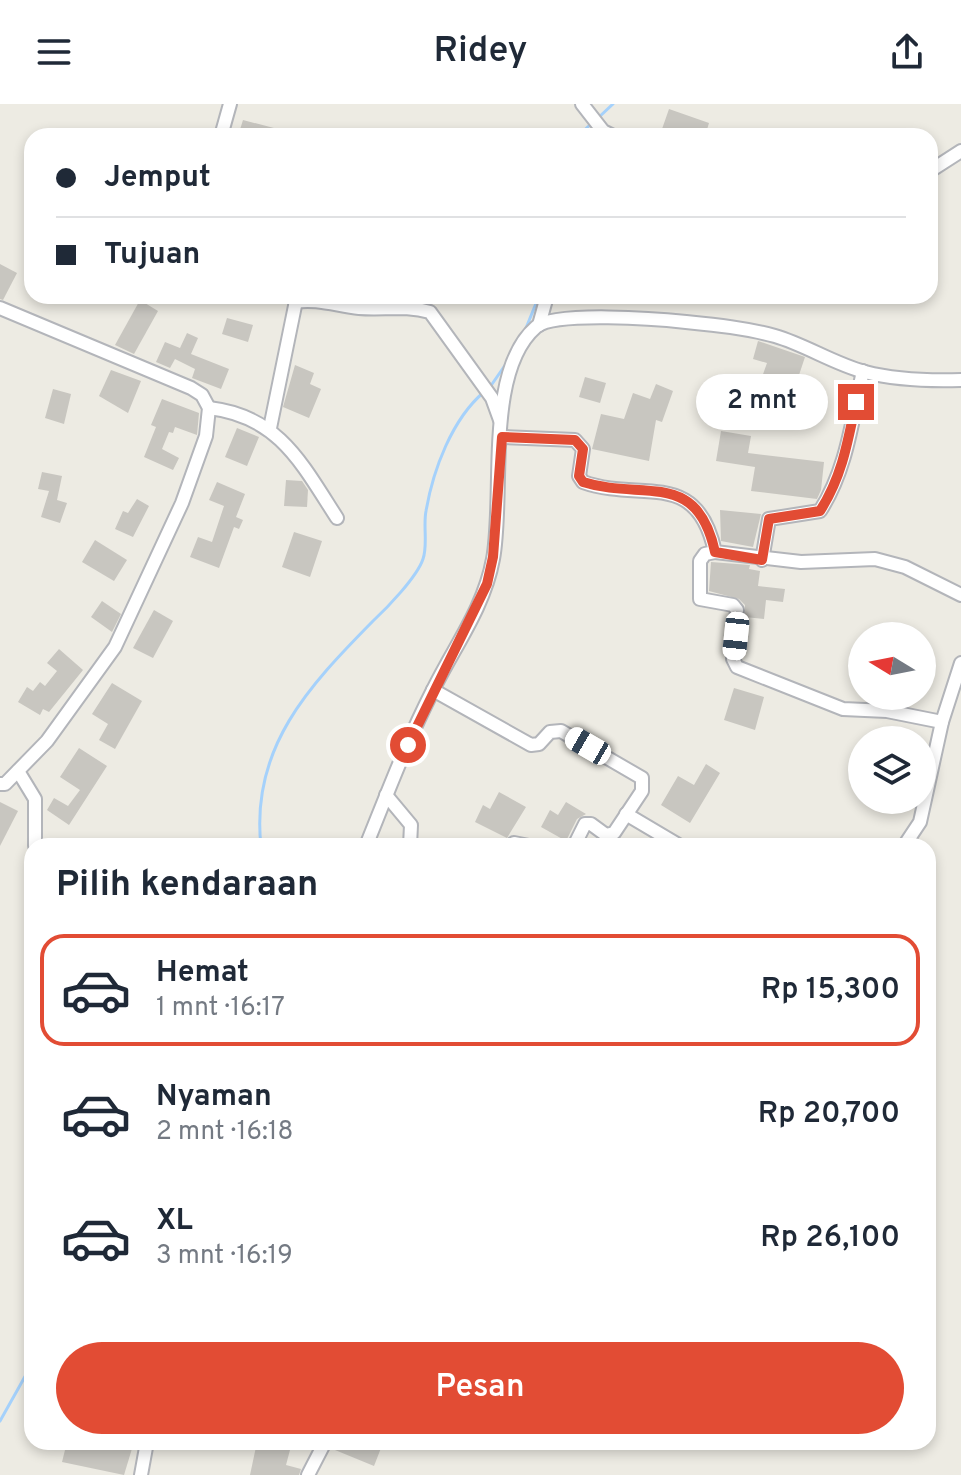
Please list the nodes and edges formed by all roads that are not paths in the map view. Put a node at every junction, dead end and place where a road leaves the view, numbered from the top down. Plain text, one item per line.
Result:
1 (230, 104) edge
2 (582, 104) edge
3 (223, 128) edge
4 (603, 128) edge
5 (961, 151) edge
6 (938, 166) edge
7 (295, 304) edge
8 (335, 304) edge
9 (545, 304) edge
10 (0, 308) edge
11 (539, 325) junction
12 (863, 371) junction
13 (961, 380) edge
14 (209, 408) junction
15 (500, 420) junction
16 (270, 428) junction
17 (502, 437) junction
18 (337, 518) dead end
19 (715, 552) junction
20 (762, 560) junction
21 (961, 595) edge
22 (961, 663) edge
23 (433, 690) junction
24 (942, 722) junction
25 (18, 771) junction
26 (0, 784) edge
27 (386, 795) junction
28 (626, 814) junction
29 (35, 838) edge
30 (369, 838) edge
31 (410, 838) edge
32 (578, 838) edge
33 (666, 838) edge
34 (909, 838) edge
35 (146, 1450) edge
36 (321, 1450) edge
37 (141, 1475) edge
38 (308, 1475) edge

1 - 3 street
2 - 4 street
5 - 6 street
7 - 16 street
8 - 15 street
9 - 11 street
10 - 14 street
11 - 12 street
11 - 15 street
12 - 13 street
12 - 20 street
14 - 16 street
14 - 25 street
15 - 17 street
16 - 18 street
17 - 19 street
17 - 23 street
19 - 20 street
19 - 24 street
20 - 21 street
22 - 24 street
23 - 27 street
23 - 28 street
24 - 34 street
25 - 26 street
25 - 29 street
27 - 30 street
27 - 31 street
28 - 32 street
28 - 33 street
35 - 37 street
36 - 38 street

